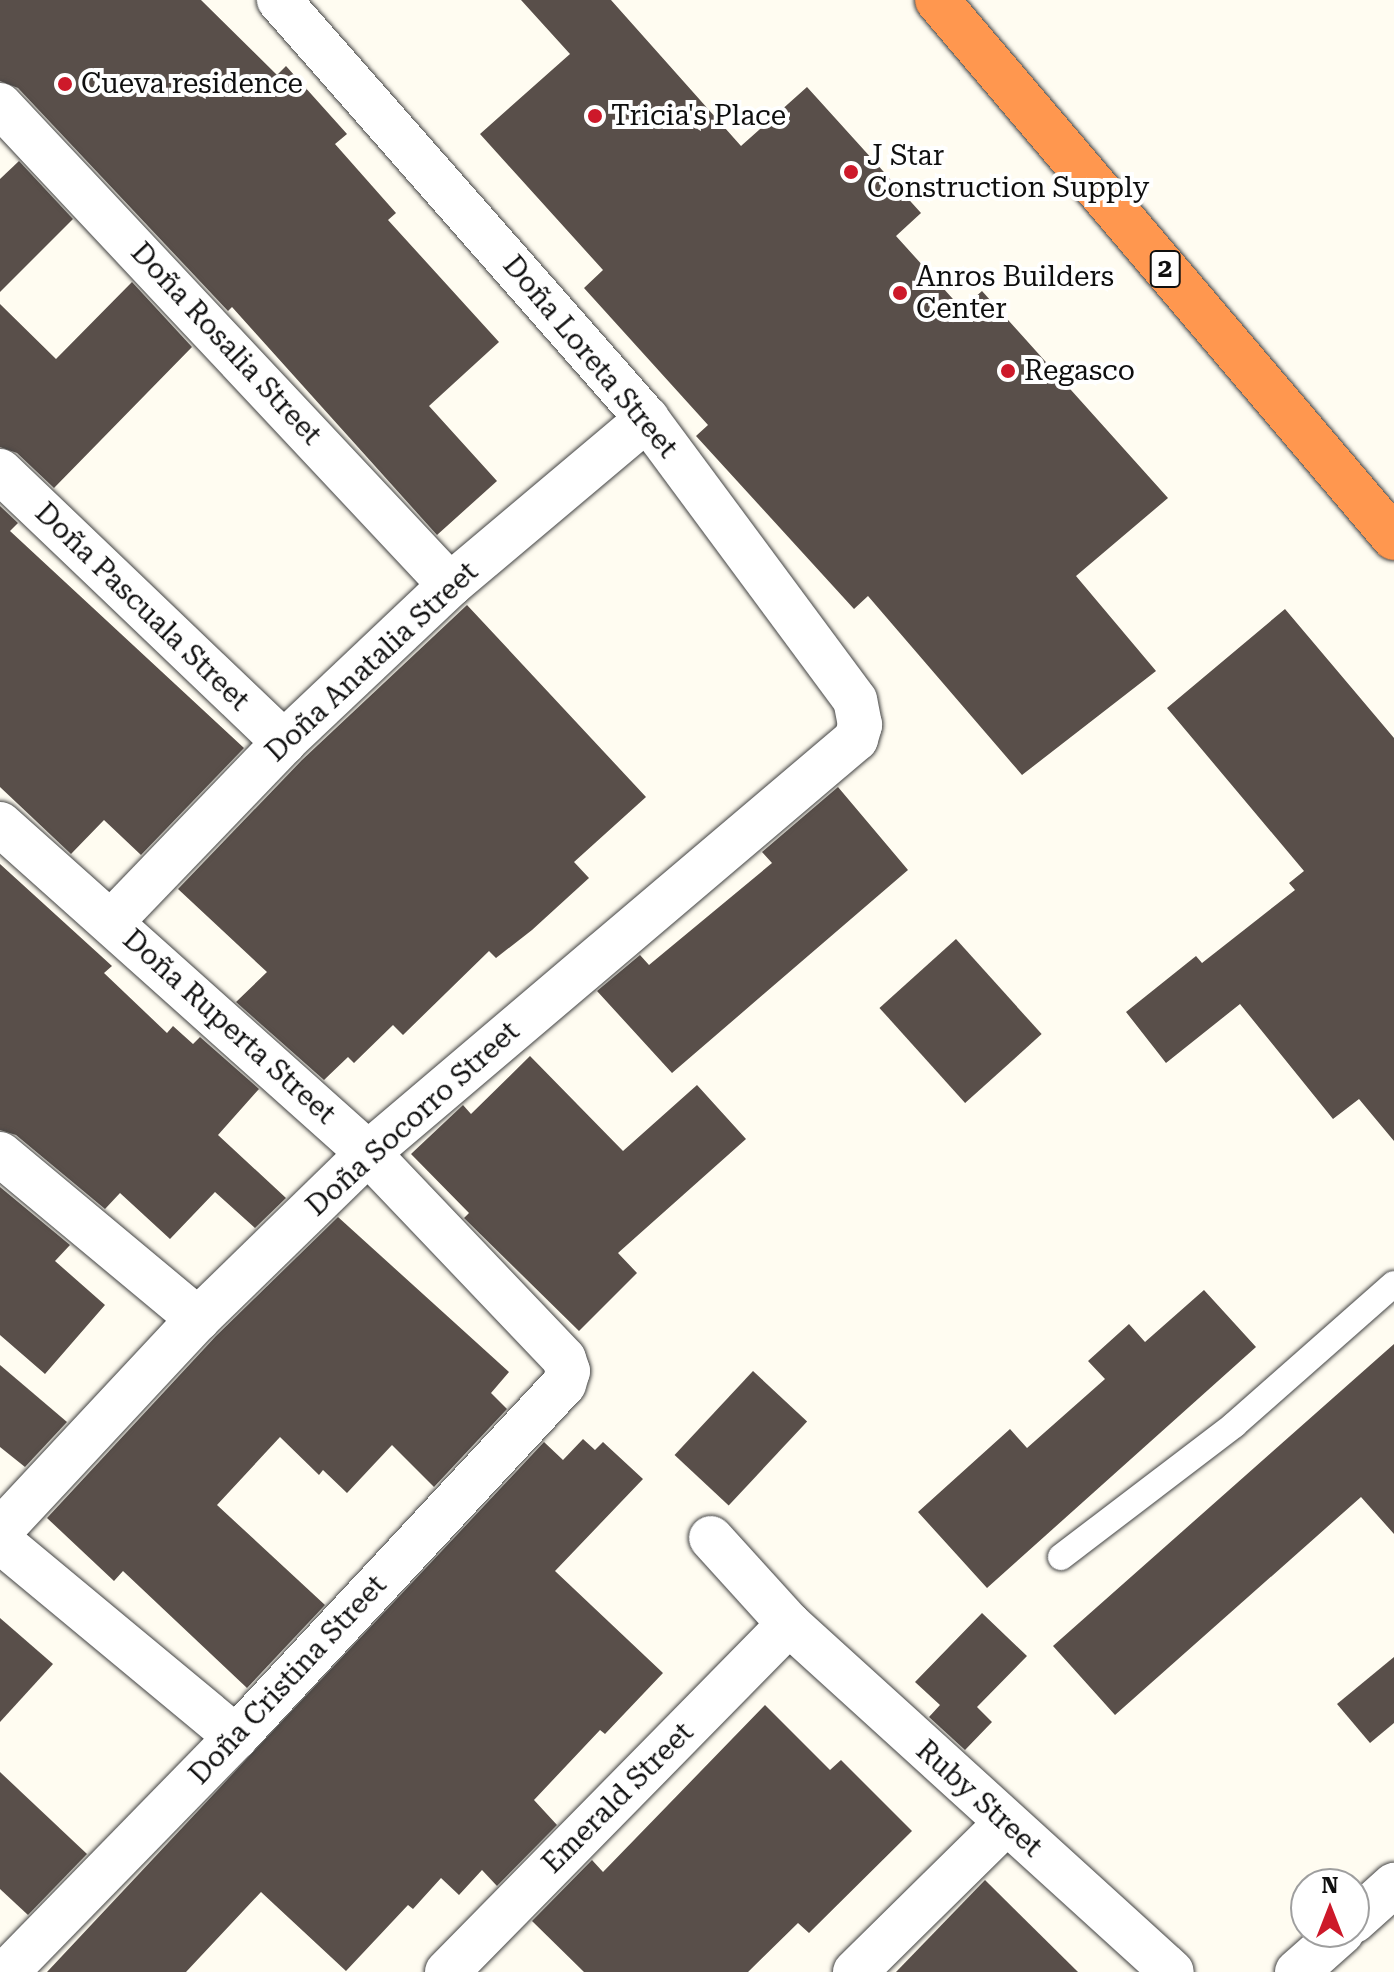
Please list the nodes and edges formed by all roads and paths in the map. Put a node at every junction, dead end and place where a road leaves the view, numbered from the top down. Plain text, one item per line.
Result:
1 (279, 0) edge
2 (937, 0) edge
3 (0, 105) edge
4 (647, 419) junction
5 (0, 471) edge
6 (1394, 538) edge
7 (450, 585) junction
8 (856, 739) joint
9 (284, 742) junction
10 (0, 824) edge
11 (113, 920) junction
12 (368, 1153) junction
13 (0, 1154) edge
14 (1394, 1284) edge
15 (198, 1319) junction
16 (564, 1384) joint
17 (0, 1531) edge
18 (711, 1538) dead end
19 (0, 1541) edge
20 (1061, 1557) dead end
21 (789, 1624) junction
22 (236, 1737) junction
23 (1005, 1824) junction
24 (1394, 1885) edge
25 (1370, 1907) edge
26 (1324, 1948) edge
27 (7, 1972) edge
28 (447, 1972) edge
29 (855, 1972) edge
30 (1172, 1972) edge
31 (1297, 1972) edge

1 - 4 street, Doña Loreta Street
2 - 6 highway, 2
3 - 7 street, Doña Rosalia Street
4 - 7 street, Doña Anatalia Street
4 - 8 street, Doña Loreta Street
5 - 9 street, Doña Pascuala Street
7 - 9 street, Doña Anatalia Street
8 - 12 street, Doña Socorro Street
9 - 11 street, Doña Anatalia Street
10 - 11 street, Doña Ruperta Street
11 - 12 street, Doña Ruperta Street
12 - 15 street, Doña Socorro Street
12 - 16 street, Doña Ruperta Street
13 - 15 street
14 - 20 lane
15 - 17 street, Doña Socorro Street
16 - 22 street, Doña Cristina Street
18 - 21 street, Ruby Street
19 - 22 street
21 - 23 street, Ruby Street
21 - 28 street, Emerald Street
22 - 27 street, Doña Cristina Street
23 - 29 street
23 - 30 street, Ruby Street
24 - 25 street
26 - 31 street

